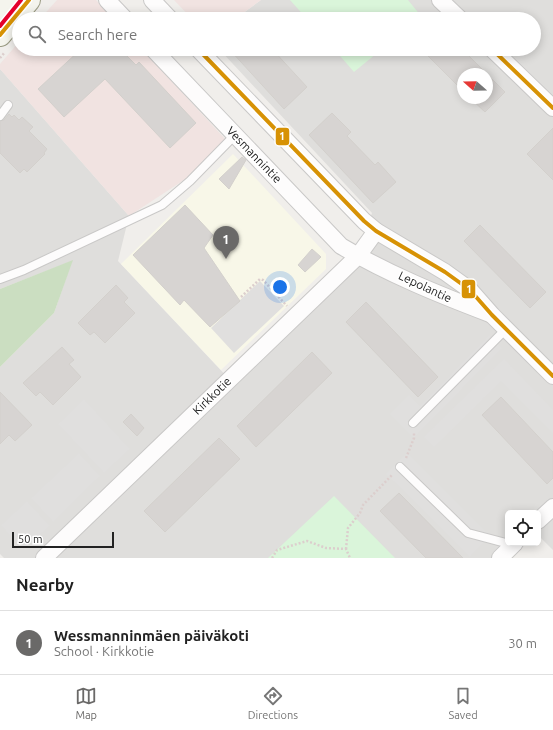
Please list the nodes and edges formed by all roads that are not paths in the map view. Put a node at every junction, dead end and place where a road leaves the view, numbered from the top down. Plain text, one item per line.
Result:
1 (7, 0) edge
2 (29, 0) edge
3 (107, 0) edge
4 (152, 0) edge
5 (440, 0) edge
6 (0, 9) edge
7 (19, 12) edge
8 (118, 12) edge
9 (163, 12) edge
10 (453, 12) edge
11 (12, 21) edge
12 (0, 35) edge
13 (161, 56) edge
14 (205, 56) edge
15 (499, 56) edge
16 (8, 105) dead end
17 (553, 108) edge
18 (0, 116) edge
19 (236, 135) junction
20 (376, 231) junction
21 (358, 256) junction
22 (0, 279) edge
23 (492, 315) junction
24 (506, 329) junction
25 (553, 376) edge
26 (413, 423) road end
27 (400, 466) road end
28 (553, 507) edge
29 (541, 518) edge
30 (505, 542) edge
31 (512, 546) edge
32 (44, 558) edge
33 (500, 558) edge

1 - 6 main road
2 - 7 main road
3 - 8 street
4 - 9 street
5 - 10 street
11 - 12 main road
13 - 19 street, Vesmannintie
14 - 20 street
15 - 17 street
16 - 18 lane
19 - 21 street, Vesmannintie
19 - 22 lane
20 - 21 street, Kirkkotie
20 - 23 street, Lepolantie
21 - 23 street, Lepolantie
21 - 32 street, Kirkkotie
23 - 24 street, Lepolantie
24 - 25 street, Lepolantie
24 - 26 lane
27 - 30 lane
28 - 29 street
31 - 33 street

